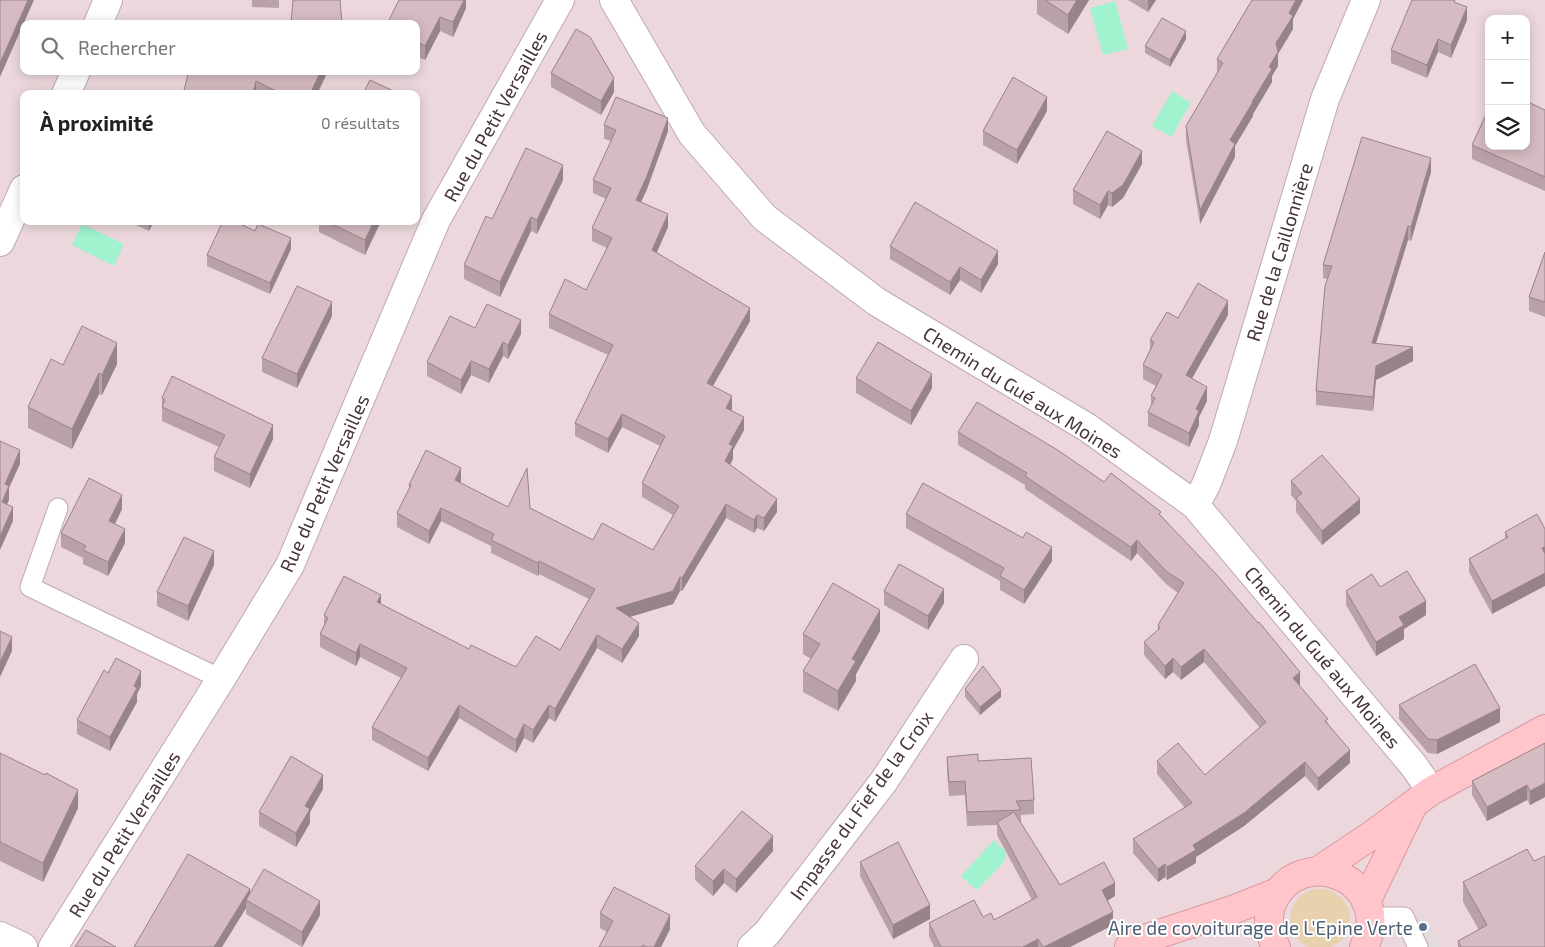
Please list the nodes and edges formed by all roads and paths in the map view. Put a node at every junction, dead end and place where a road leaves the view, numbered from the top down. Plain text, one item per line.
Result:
1 (108, 0) edge
2 (560, 0) edge
3 (614, 0) edge
4 (1366, 0) edge
5 (100, 20) edge
6 (74, 75) edge
7 (68, 90) edge
8 (20, 198) edge
9 (0, 242) edge
10 (1195, 505) junction
11 (58, 508) dead end
12 (964, 659) dead end
13 (221, 679) junction
14 (1545, 729) edge
15 (1422, 798) junction
16 (1318, 871) junction
17 (1278, 892) junction
18 (1368, 909) junction
19 (0, 936) edge
20 (23, 947) edge
21 (53, 947) edge
22 (752, 947) edge
23 (1129, 947) edge
24 (1276, 947) edge
25 (1364, 947) edge
26 (1418, 947) edge

1 - 5 street
2 - 13 street, Rue du Petit Versailles
3 - 10 street, Chemin du Gué aux Moines
4 - 10 street, Rue de la Caillonnière
6 - 7 street
8 - 9 street
10 - 15 street, Chemin du Gué aux Moines
11 - 13 lane
12 - 22 street, Impasse du Fief de la Croix
13 - 21 street, Rue du Petit Versailles
14 - 15 main road
15 - 16 main road
15 - 18 main road
16 - 17 main road
16 - 18 main road
17 - 23 main road
17 - 24 main road
18 - 25 main road
18 - 26 lane
19 - 20 street

